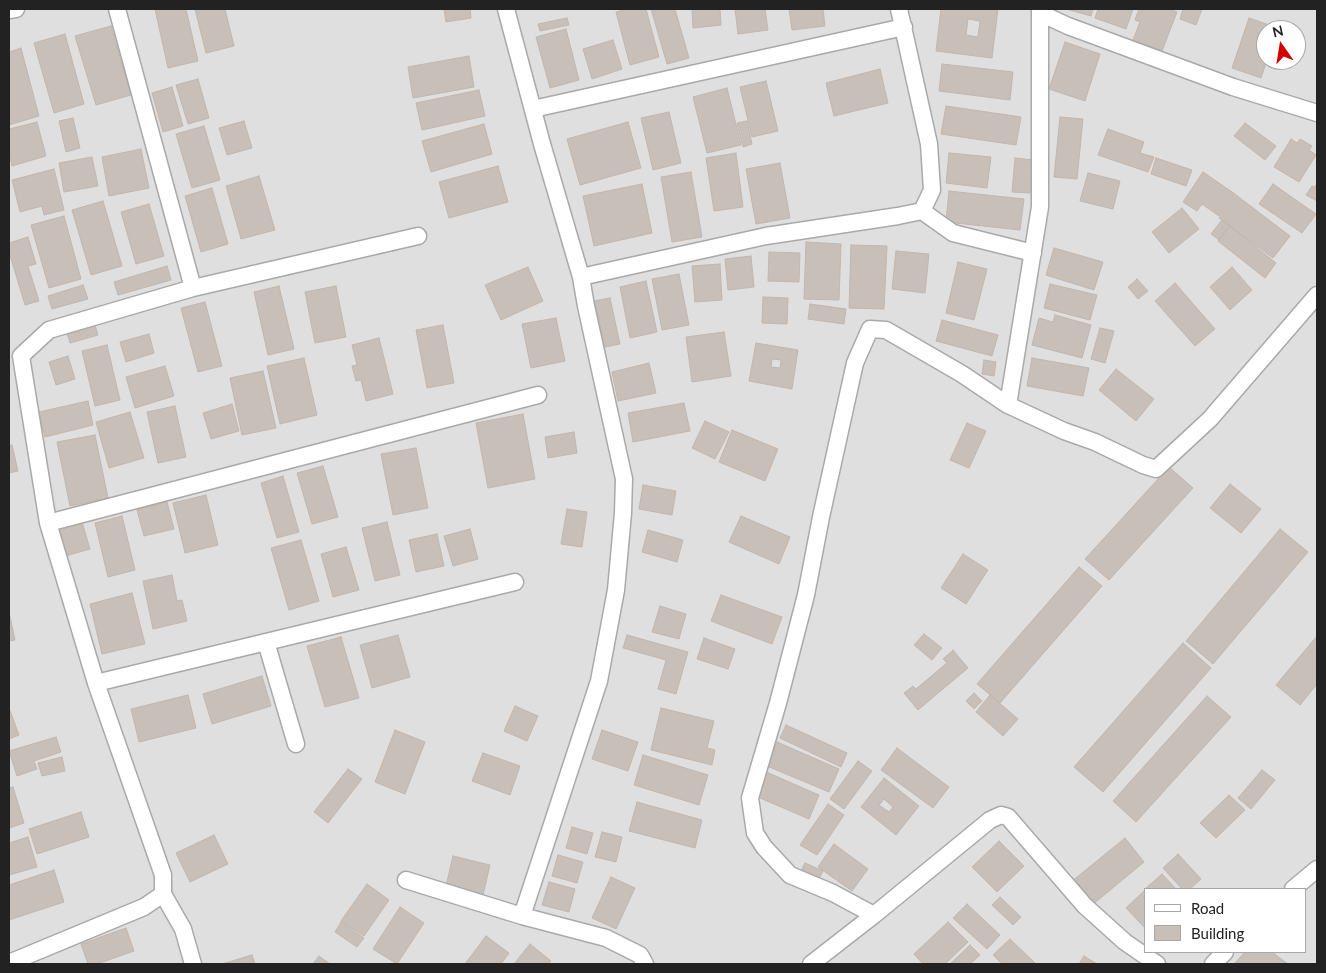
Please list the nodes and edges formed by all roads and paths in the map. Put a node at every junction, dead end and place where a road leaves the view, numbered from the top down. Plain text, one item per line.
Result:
1 (16, 9) edge
2 (117, 9) edge
3 (506, 9) edge
4 (899, 9) edge
5 (9, 10) edge
6 (1040, 11) edge
7 (904, 27) junction
8 (533, 109) junction
9 (1317, 113) edge
10 (922, 211) junction
11 (418, 236) dead end
12 (1033, 253) junction
13 (581, 277) junction
14 (193, 288) junction
15 (1317, 295) edge
16 (538, 395) dead end
17 (1008, 405) junction
18 (48, 523) junction
19 (515, 582) dead end
20 (266, 642) junction
21 (96, 683) junction
22 (296, 744) dead end
23 (1317, 869) edge
24 (406, 880) dead end
25 (1294, 888) edge
26 (163, 894) junction
27 (874, 915) junction
28 (522, 916) junction
29 (1225, 953) edge
30 (9, 963) edge
31 (193, 964) edge
32 (645, 964) edge
33 (811, 964) edge
34 (1157, 964) edge
35 (1213, 964) edge

1 - 5 street
2 - 14 street
3 - 8 street
4 - 7 street
6 - 9 street
6 - 12 street
7 - 8 street
7 - 10 street
8 - 13 street
10 - 12 street
10 - 13 street
11 - 14 street
12 - 17 street
13 - 28 street
14 - 18 street
15 - 17 street
16 - 18 street
17 - 27 street
18 - 21 street
19 - 20 street
20 - 21 street
20 - 22 street
21 - 26 street
23 - 25 street
24 - 28 street
26 - 30 street
26 - 31 street
27 - 33 street
27 - 34 street
28 - 32 street
29 - 35 street

